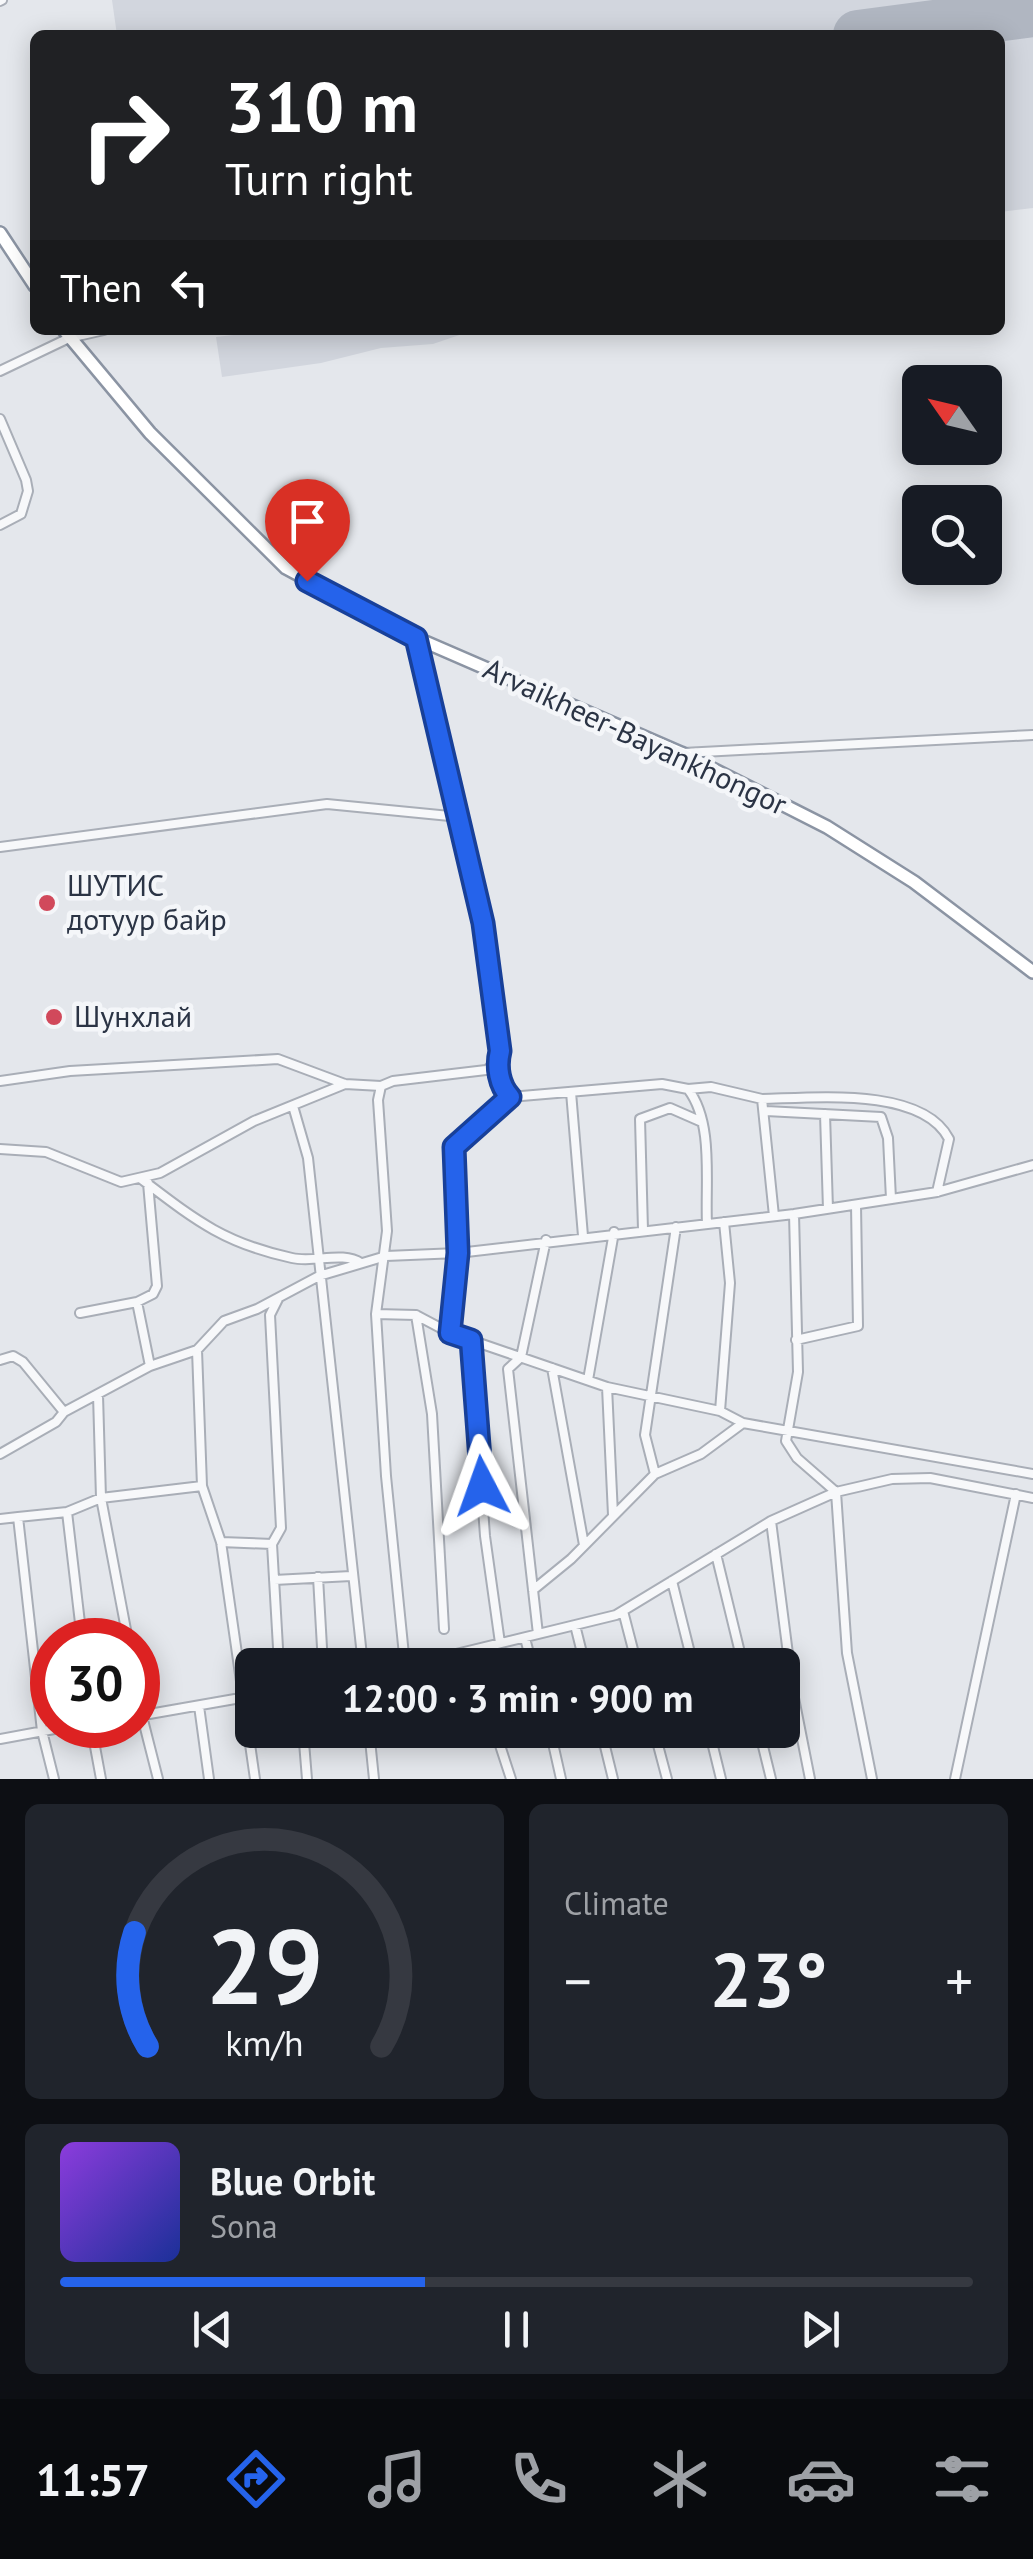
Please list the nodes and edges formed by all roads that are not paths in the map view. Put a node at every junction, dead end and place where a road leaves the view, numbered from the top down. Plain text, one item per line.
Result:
1 (0, 233) edge
2 (30, 278) edge
3 (64, 335) edge
4 (67, 335) edge
5 (0, 371) edge
6 (0, 419) edge
7 (0, 526) edge
8 (416, 638) junction
9 (1033, 735) edge
10 (681, 753) junction
11 (460, 817) junction
12 (0, 848) edge
13 (1033, 972) edge
14 (497, 1062) junction
15 (0, 1081) edge
16 (345, 1084) junction
17 (381, 1086) junction
18 (688, 1089) junction
19 (571, 1092) junction
20 (510, 1097) junction
21 (762, 1100) junction
22 (293, 1106) junction
23 (766, 1112) junction
24 (825, 1114) junction
25 (702, 1122) junction
26 (0, 1149) edge
27 (1033, 1164) edge
28 (144, 1180) junction
29 (937, 1192) junction
30 (891, 1200) junction
31 (856, 1205) junction
32 (828, 1209) junction
33 (794, 1214) junction
34 (774, 1216) junction
35 (724, 1222) junction
36 (707, 1224) junction
37 (676, 1227) junction
38 (643, 1230) junction
39 (614, 1232) junction
40 (583, 1236) junction
41 (546, 1240) junction
42 (458, 1253) junction
43 (386, 1256) junction
44 (317, 1260) junction
45 (362, 1264) junction
46 (319, 1276) junction
47 (280, 1297) junction
48 (137, 1302) junction
49 (80, 1313) dead end
50 (376, 1314) junction
51 (416, 1315) junction
52 (450, 1333) junction
53 (471, 1340) junction
54 (796, 1340) junction
55 (196, 1350) junction
56 (521, 1357) junction
57 (0, 1360) edge
58 (150, 1366) junction
59 (552, 1368) junction
60 (588, 1380) junction
61 (606, 1386) junction
62 (650, 1393) junction
63 (98, 1395) junction
64 (720, 1411) junction
65 (64, 1412) junction
66 (743, 1423) junction
67 (786, 1432) junction
68 (0, 1454) edge
69 (655, 1474) junction
70 (1033, 1474) edge
71 (202, 1486) junction
72 (836, 1492) junction
73 (1016, 1494) junction
74 (101, 1498) junction
75 (1033, 1498) edge
76 (67, 1512) junction
77 (613, 1515) junction
78 (18, 1517) junction
79 (0, 1519) edge
80 (771, 1521) junction
81 (221, 1542) junction
82 (272, 1544) junction
83 (584, 1545) junction
84 (716, 1554) junction
85 (351, 1576) junction
86 (318, 1578) junction
87 (274, 1580) junction
88 (672, 1581) junction
89 (532, 1590) junction
90 (623, 1611) junction
91 (79, 1618) edge
92 (124, 1618) edge
93 (30, 1624) edge
94 (575, 1625) junction
95 (444, 1629) dead end
96 (538, 1634) junction
97 (525, 1638) junction
98 (500, 1644) junction
99 (239, 1648) edge
100 (278, 1648) edge
101 (322, 1648) edge
102 (360, 1648) edge
103 (406, 1648) edge
104 (483, 1648) edge
105 (528, 1648) edge
106 (581, 1648) edge
107 (633, 1648) edge
108 (689, 1648) edge
109 (739, 1648) edge
110 (235, 1699) edge
111 (199, 1706) junction
112 (160, 1713) edge
113 (30, 1733) edge
114 (0, 1739) edge
115 (46, 1748) edge
116 (95, 1748) edge
117 (149, 1748) edge
118 (252, 1748) edge
119 (305, 1748) edge
120 (371, 1748) edge
121 (501, 1748) edge
122 (554, 1748) edge
123 (606, 1748) edge
124 (659, 1748) edge
125 (714, 1748) edge
126 (763, 1748) edge
127 (54, 1779) edge
128 (101, 1779) edge
129 (158, 1779) edge
130 (210, 1779) edge
131 (255, 1779) edge
132 (308, 1779) edge
133 (374, 1779) edge
134 (510, 1779) edge
135 (561, 1779) edge
136 (613, 1779) edge
137 (667, 1779) edge
138 (722, 1779) edge
139 (771, 1779) edge
140 (810, 1779) edge
141 (870, 1779) edge
142 (954, 1779) edge

1 - 2 highway
3 - 5 street
4 - 8 highway, Arvaikheer-Bayankhongor
6 - 7 street
8 - 10 highway, Arvaikheer-Bayankhongor
8 - 11 street
9 - 10 street
10 - 13 highway, Arvaikheer-Bayankhongor
11 - 12 street
11 - 14 street
14 - 17 street
14 - 20 street
15 - 16 street
16 - 17 street
16 - 22 street
17 - 43 street
18 - 19 street
18 - 21 street
18 - 25 street
19 - 20 street
19 - 40 street
20 - 42 street
21 - 23 street
21 - 29 street
22 - 28 street
22 - 44 street
23 - 24 street
23 - 34 street
24 - 30 street
24 - 32 street
25 - 36 street
25 - 38 street
26 - 28 street
27 - 29 street
28 - 44 street
28 - 48 street
29 - 30 street
30 - 31 street
31 - 32 street
31 - 54 street
32 - 33 street
33 - 34 street
33 - 54 street
34 - 35 street
35 - 36 street
35 - 64 street
36 - 37 street
37 - 38 street
37 - 62 street
38 - 39 street
39 - 40 street
39 - 60 street
40 - 41 street
41 - 42 street
41 - 56 street
42 - 43 street
42 - 52 street
43 - 45 street
43 - 50 street
44 - 45 street
44 - 46 street
45 - 46 street
46 - 47 street
46 - 85 street
47 - 55 street
47 - 82 street
48 - 49 street
48 - 58 street
50 - 51 street
50 - 103 street
51 - 52 street
51 - 95 street
52 - 53 street
53 - 56 street
53 - 98 street
54 - 67 street
55 - 58 street
55 - 71 street
56 - 59 street
56 - 89 street
57 - 65 street
58 - 63 street
59 - 60 street
59 - 83 street
60 - 61 street
61 - 62 street
61 - 77 street
62 - 64 street
62 - 69 street
63 - 65 street
63 - 74 street
64 - 66 street
65 - 68 street
66 - 67 street
66 - 69 street
67 - 70 street
67 - 72 street
69 - 77 street
71 - 74 street
71 - 81 street
72 - 73 street
72 - 80 street
72 - 141 street
73 - 75 street
73 - 142 street
74 - 76 street
74 - 92 street
76 - 78 street
76 - 91 street
77 - 83 street
78 - 79 street
78 - 93 street
80 - 84 street
80 - 140 street
81 - 82 street
81 - 99 street
82 - 87 street
83 - 89 street
84 - 88 street
84 - 109 street
85 - 86 street
85 - 102 street
86 - 87 street
86 - 101 street
87 - 100 street
88 - 90 street
88 - 108 street
89 - 96 street
90 - 94 street
90 - 107 street
94 - 96 street
94 - 106 street
96 - 97 street
97 - 98 street
97 - 105 street
98 - 104 street
110 - 111 street
111 - 112 street
111 - 130 street
113 - 114 street
115 - 127 street
116 - 128 street
117 - 129 street
118 - 131 street
119 - 132 street
120 - 133 street
121 - 134 street
122 - 135 street
123 - 136 street
124 - 137 street
125 - 138 street
126 - 139 street

